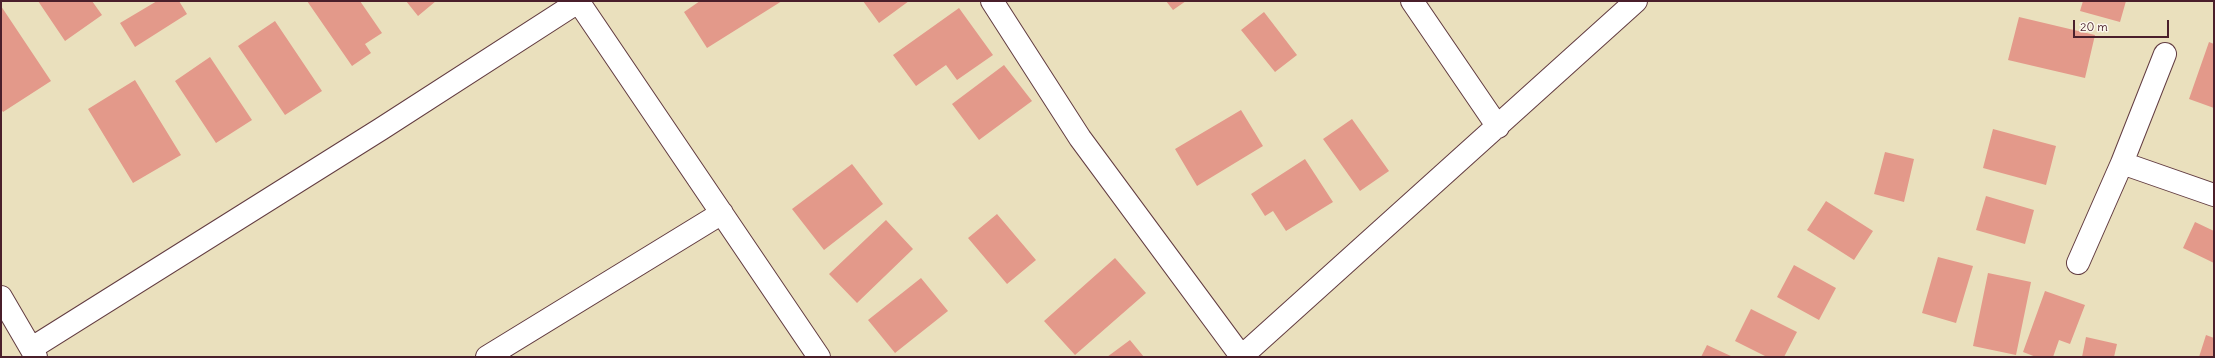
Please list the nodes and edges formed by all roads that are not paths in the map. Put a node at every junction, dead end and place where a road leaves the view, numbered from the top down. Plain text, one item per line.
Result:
1 (578, 1) edge
2 (992, 1) edge
3 (1412, 1) edge
4 (1636, 1) edge
5 (2166, 54) dead end
6 (1498, 127) junction
7 (2122, 163) junction
8 (2214, 195) edge
9 (722, 213) junction
10 (2078, 263) dead end
11 (1, 297) edge
12 (34, 352) edge
13 (487, 357) edge
14 (819, 357) edge
15 (1241, 357) edge

1 - 9 street
1 - 12 street
2 - 15 street
3 - 6 street
4 - 6 street
5 - 7 street
6 - 15 street
7 - 8 street
7 - 10 street
9 - 13 street
9 - 14 street
11 - 12 street

